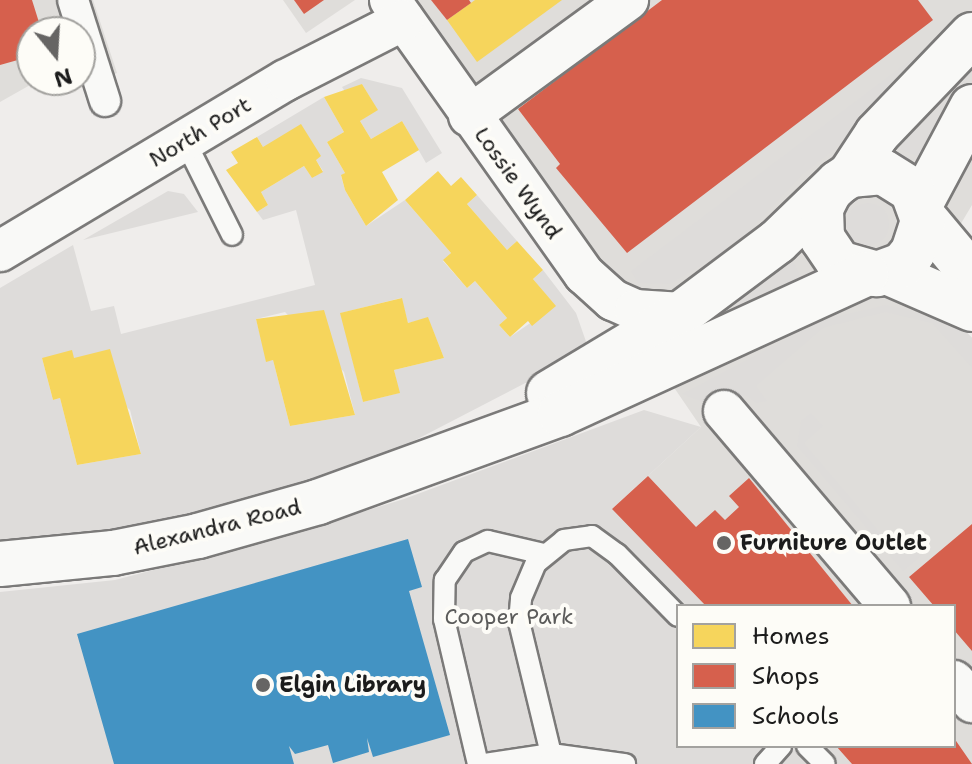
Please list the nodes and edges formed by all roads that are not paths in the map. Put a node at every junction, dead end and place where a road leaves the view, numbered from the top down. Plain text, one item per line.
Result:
1 (73, 0) edge
2 (628, 0) edge
3 (397, 10) edge
4 (972, 35) edge
5 (105, 101) dead end
6 (972, 107) edge
7 (469, 116) junction
8 (185, 141) junction
9 (839, 185) junction
10 (921, 210) junction
11 (232, 235) dead end
12 (0, 251) edge
13 (876, 273) junction
14 (972, 275) edge
15 (972, 309) edge
16 (682, 313) junction
17 (724, 411) dead end
18 (428, 459) junction
19 (544, 554) junction
20 (0, 564) edge
21 (888, 604) edge
22 (676, 614) edge
23 (956, 683) edge
24 (972, 702) edge
25 (779, 748) edge
26 (809, 748) edge
27 (551, 754) junction
28 (478, 764) edge
29 (485, 764) edge
30 (625, 764) edge
31 (765, 764) edge
32 (825, 764) edge

1 - 5 street
2 - 7 street
3 - 7 street, Lossie Wynd
3 - 8 street, North Port
4 - 9 main road
6 - 10 main road
7 - 16 street, Lossie Wynd
8 - 11 lane
8 - 12 street, North Port
9 - 10 main road
9 - 13 main road
9 - 16 main road
10 - 13 main road
10 - 14 main road
13 - 15 main road
13 - 18 main road
16 - 18 main road
17 - 21 street
18 - 20 main road, Alexandra Road
19 - 22 lane
19 - 27 lane
19 - 28 lane
23 - 24 street
25 - 31 lane
26 - 32 lane
27 - 29 lane
27 - 30 lane

